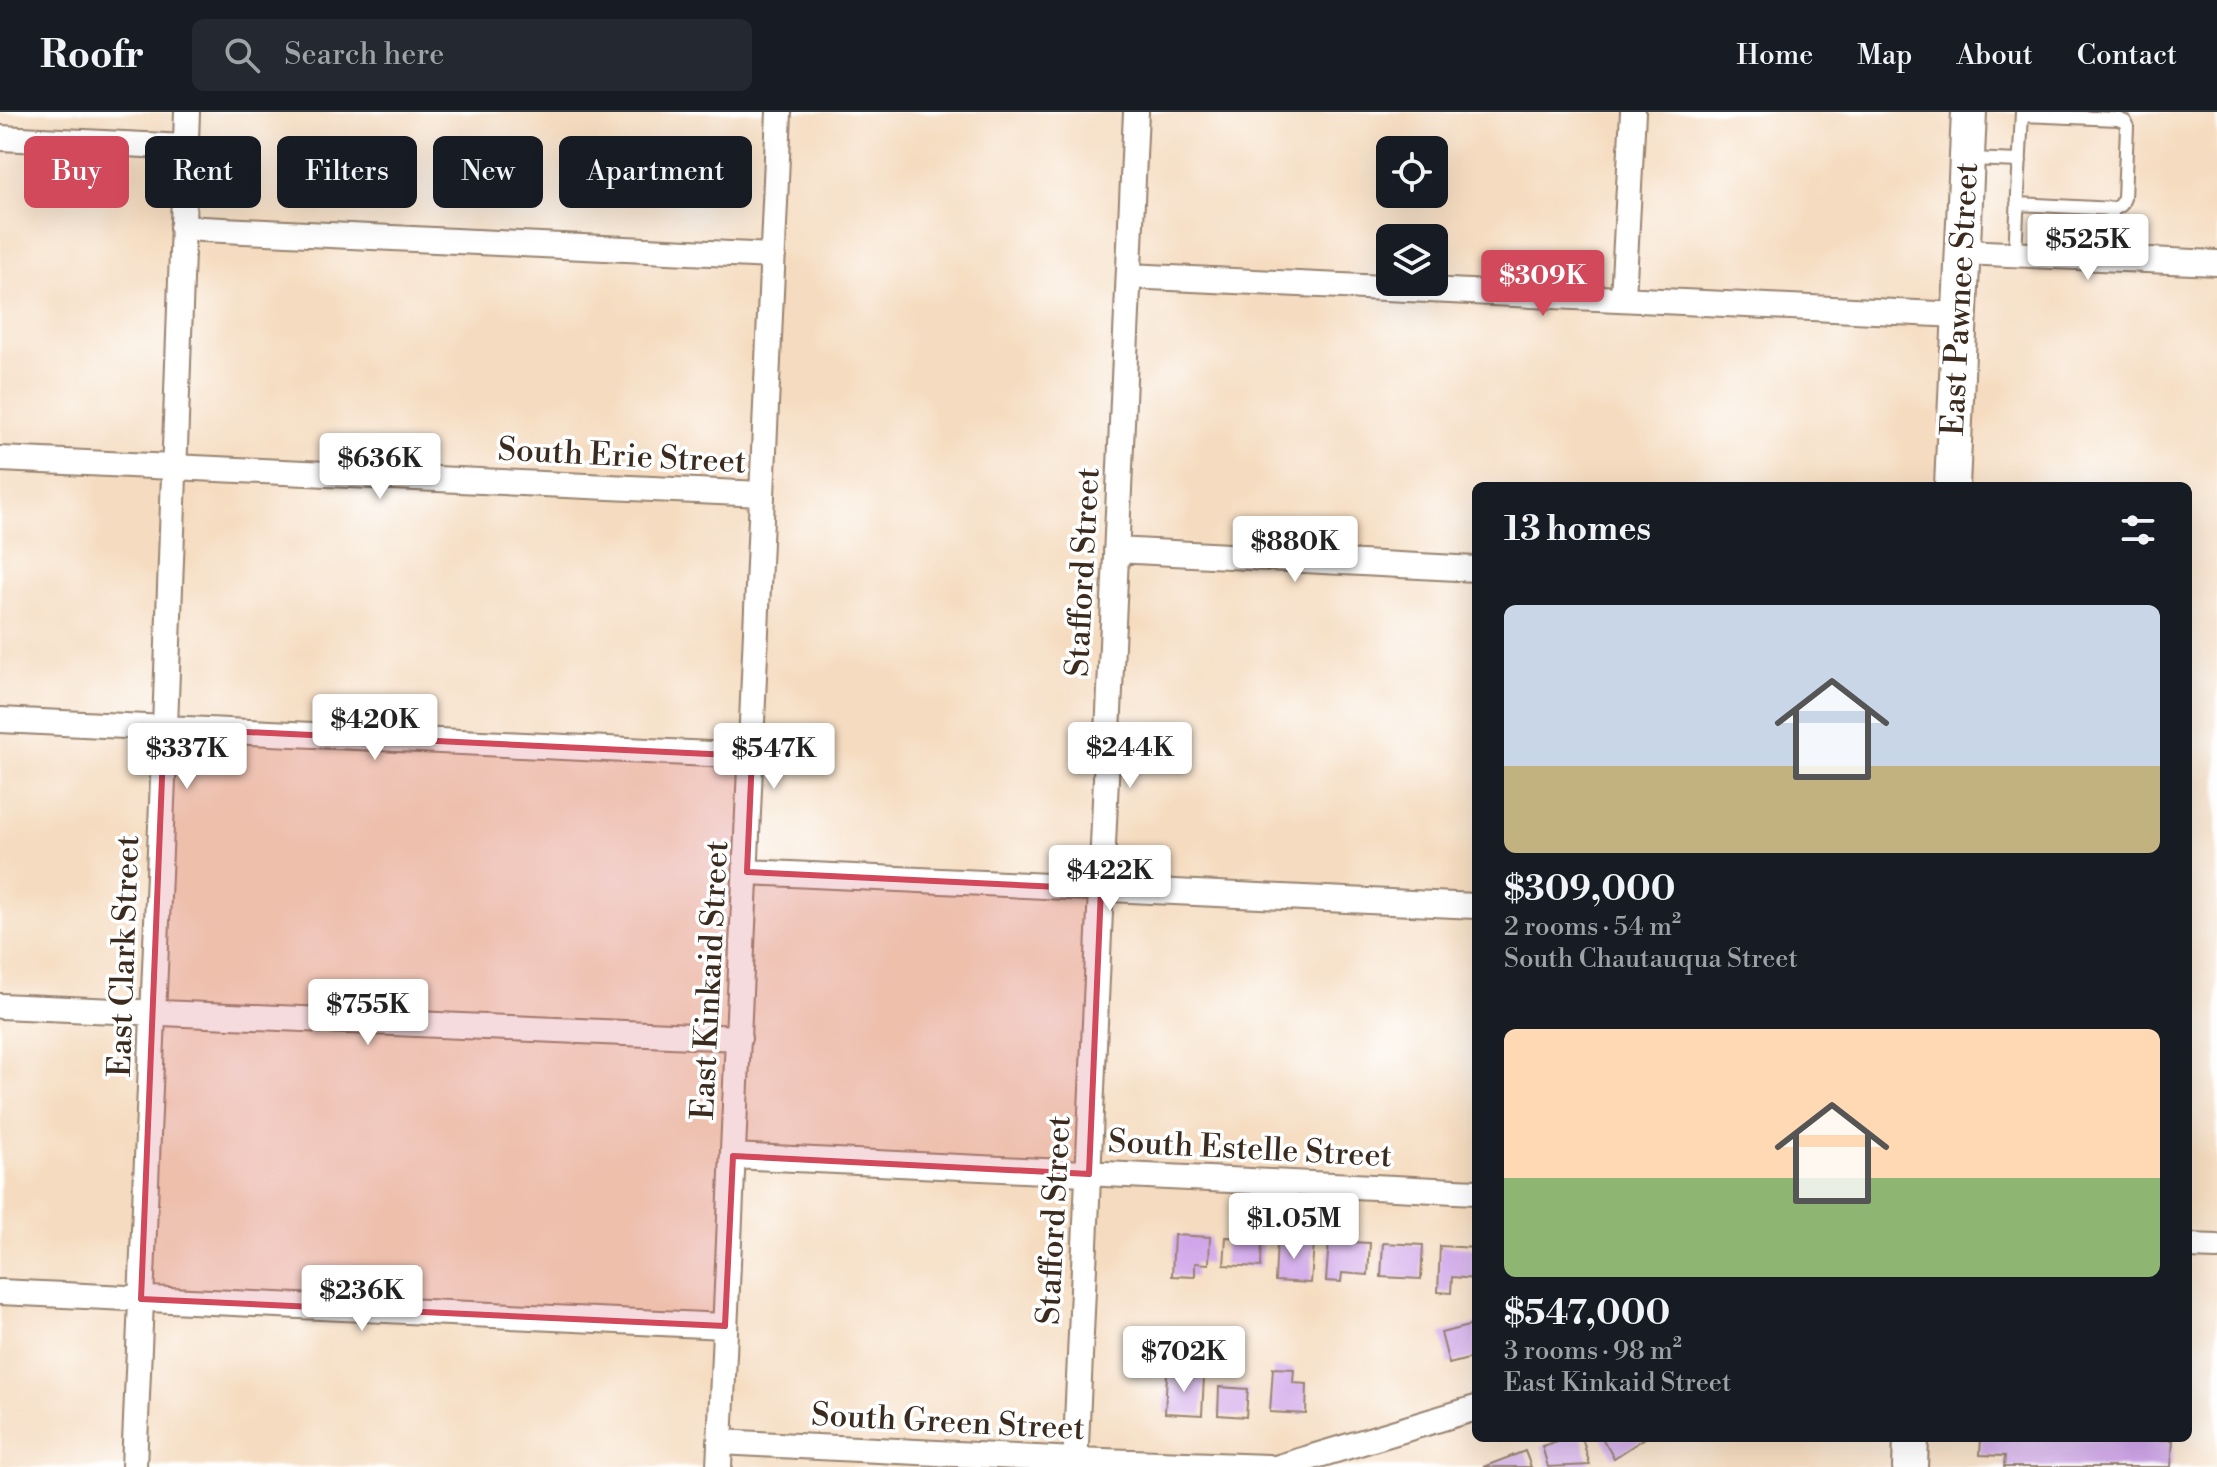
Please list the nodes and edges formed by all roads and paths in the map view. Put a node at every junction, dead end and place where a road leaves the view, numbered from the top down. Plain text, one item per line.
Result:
1 (187, 112) edge
2 (779, 112) edge
3 (1136, 112) edge
4 (1633, 112) edge
5 (1969, 112) edge
6 (2022, 113) edge
7 (186, 136) edge
8 (0, 138) edge
9 (145, 145) edge
10 (1967, 159) junction
11 (2020, 161) junction
12 (2017, 204) junction
13 (183, 208) edge
14 (2109, 208) junction
15 (182, 228) junction
16 (1962, 252) junction
17 (2015, 255) junction
18 (773, 256) junction
19 (2110, 260) junction
20 (2217, 263) edge
21 (1129, 276) junction
22 (1623, 298) junction
23 (1959, 315) junction
24 (0, 459) edge
25 (173, 468) junction
26 (1952, 482) edge
27 (762, 494) junction
28 (1116, 550) junction
29 (1472, 569) edge
30 (0, 720) edge
31 (164, 728) junction
32 (752, 756) junction
33 (747, 872) junction
34 (1101, 889) junction
35 (1472, 906) edge
36 (0, 1006) edge
37 (153, 1014) junction
38 (739, 1038) junction
39 (733, 1156) junction
40 (1089, 1174) junction
41 (1472, 1192) edge
42 (2192, 1246) edge
43 (2217, 1247) edge
44 (0, 1292) edge
45 (141, 1299) junction
46 (725, 1326) junction
47 (1472, 1409) edge
48 (720, 1442) junction
49 (1911, 1442) edge
50 (1075, 1464) edge
51 (134, 1467) edge
52 (719, 1467) edge
53 (1268, 1467) edge
54 (1279, 1467) edge
55 (1910, 1467) edge

1 - 7 street, East Clark Street
2 - 18 street, East Kinkaid Street
3 - 21 street, Stafford Street
4 - 22 street
5 - 10 main road, East Pawnee Street
6 - 11 lane
6 - 14 lane
8 - 9 street
10 - 11 lane
10 - 16 main road, East Pawnee Street
11 - 12 lane
12 - 14 lane
12 - 17 lane
13 - 15 street, East Clark Street
14 - 19 lane
15 - 18 street
15 - 25 street, East Clark Street
16 - 17 street
16 - 23 main road, East Pawnee Street
17 - 19 street
18 - 27 street, East Kinkaid Street
19 - 20 street
21 - 22 street
21 - 28 street, Stafford Street
22 - 23 street
23 - 26 main road, East Pawnee Street
24 - 25 street, South Erie Street
25 - 27 street, South Erie Street
25 - 31 street, East Clark Street
27 - 32 street, East Kinkaid Street
28 - 29 street
28 - 34 street, Stafford Street
30 - 31 street
31 - 32 street
31 - 37 street, East Clark Street
32 - 33 street, East Kinkaid Street
33 - 34 street
33 - 38 street, East Kinkaid Street
34 - 35 street
34 - 40 street, Stafford Street
36 - 37 street
37 - 38 street
37 - 45 street, East Clark Street
38 - 39 street, East Kinkaid Street
39 - 40 street, South Estelle Street
39 - 46 street, East Kinkaid Street
40 - 41 street, South Estelle Street
40 - 50 street, Stafford Street
42 - 43 street
44 - 45 street
45 - 46 street
45 - 51 street, East Clark Street
46 - 48 street, East Kinkaid Street
47 - 54 street
48 - 50 street, South Green Street
48 - 52 street, East Kinkaid Street
49 - 55 main road
50 - 53 street, South Green Street

